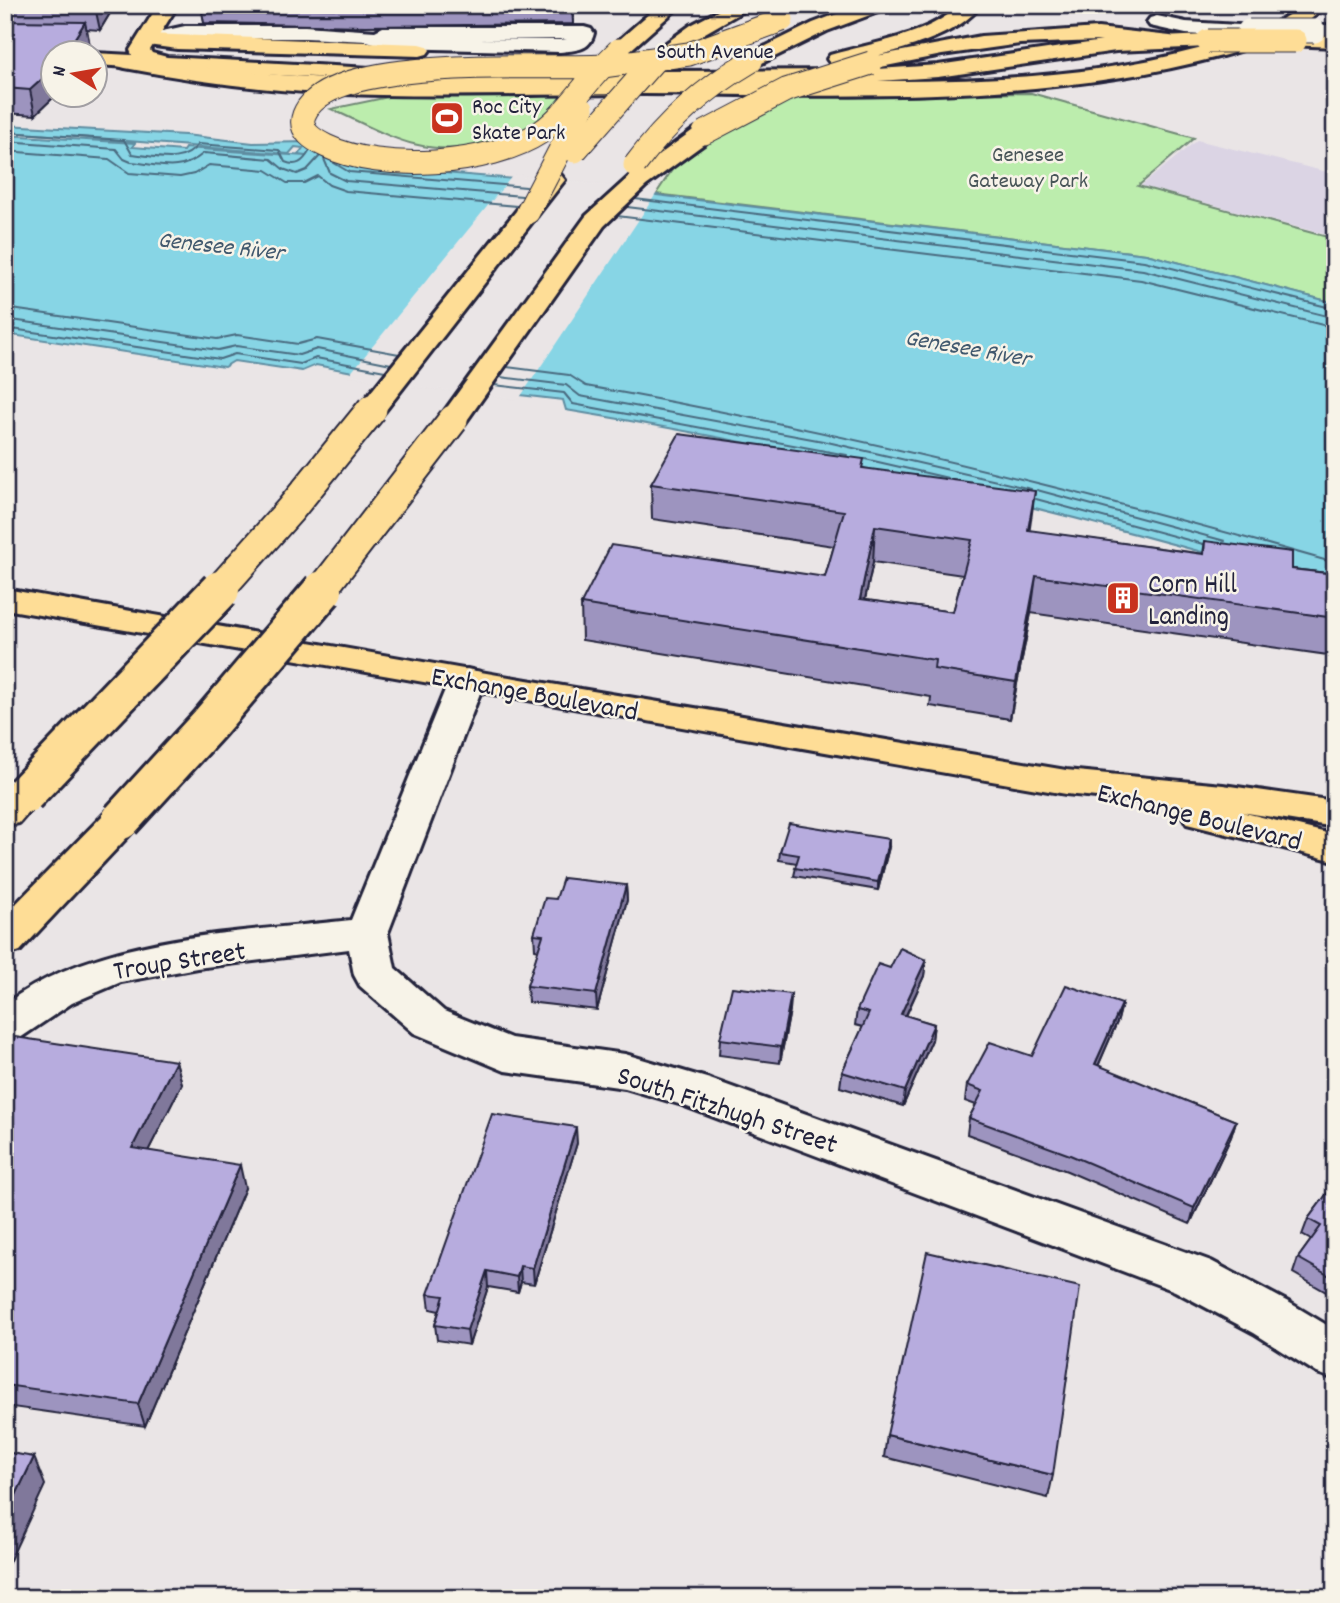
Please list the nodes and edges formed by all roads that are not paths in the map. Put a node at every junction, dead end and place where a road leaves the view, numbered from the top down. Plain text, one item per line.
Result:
1 (168, 5) edge
2 (671, 5) edge
3 (744, 5) edge
4 (823, 5) edge
5 (879, 5) edge
6 (971, 5) edge
7 (1315, 5) edge
8 (1155, 14) edge
9 (782, 20) junction
10 (384, 28) junction
11 (1335, 31) edge
12 (136, 39) junction
13 (1335, 41) edge
14 (1170, 42) junction
15 (619, 51) junction
16 (108, 60) edge
17 (125, 62) junction
18 (172, 63) junction
19 (704, 132) junction
20 (528, 212) junction
21 (595, 221) junction
22 (5, 599) edge
23 (467, 680) junction
24 (1066, 782) junction
25 (15, 804) edge
26 (1335, 814) edge
27 (1335, 848) edge
28 (367, 933) junction
29 (5, 941) edge
30 (5, 1027) edge
31 (1335, 1357) edge

1 - 12 main road
2 - 15 main road
3 - 20 main road, bridge
4 - 9 main road
5 - 21 main road, bridge
6 - 19 main road, bridge
7 - 17 main road
8 - 11 street, bridge
8 - 14 street
9 - 12 main road, bridge
9 - 15 main road, bridge
10 - 10 street
10 - 12 street
12 - 18 main road
13 - 14 main road, South Avenue, bridge
14 - 18 main road, South Avenue
14 - 19 main road, bridge
15 - 20 main road, bridge
16 - 17 main road, South Avenue
17 - 18 main road, South Avenue
19 - 21 main road
20 - 25 main road, bridge
21 - 29 main road, bridge
22 - 23 main road, Exchange Boulevard
23 - 24 main road, Exchange Boulevard
23 - 28 street
24 - 26 main road, Exchange Boulevard
24 - 27 main road, Exchange Boulevard
28 - 30 street, Troup Street
28 - 31 street, South Fitzhugh Street

